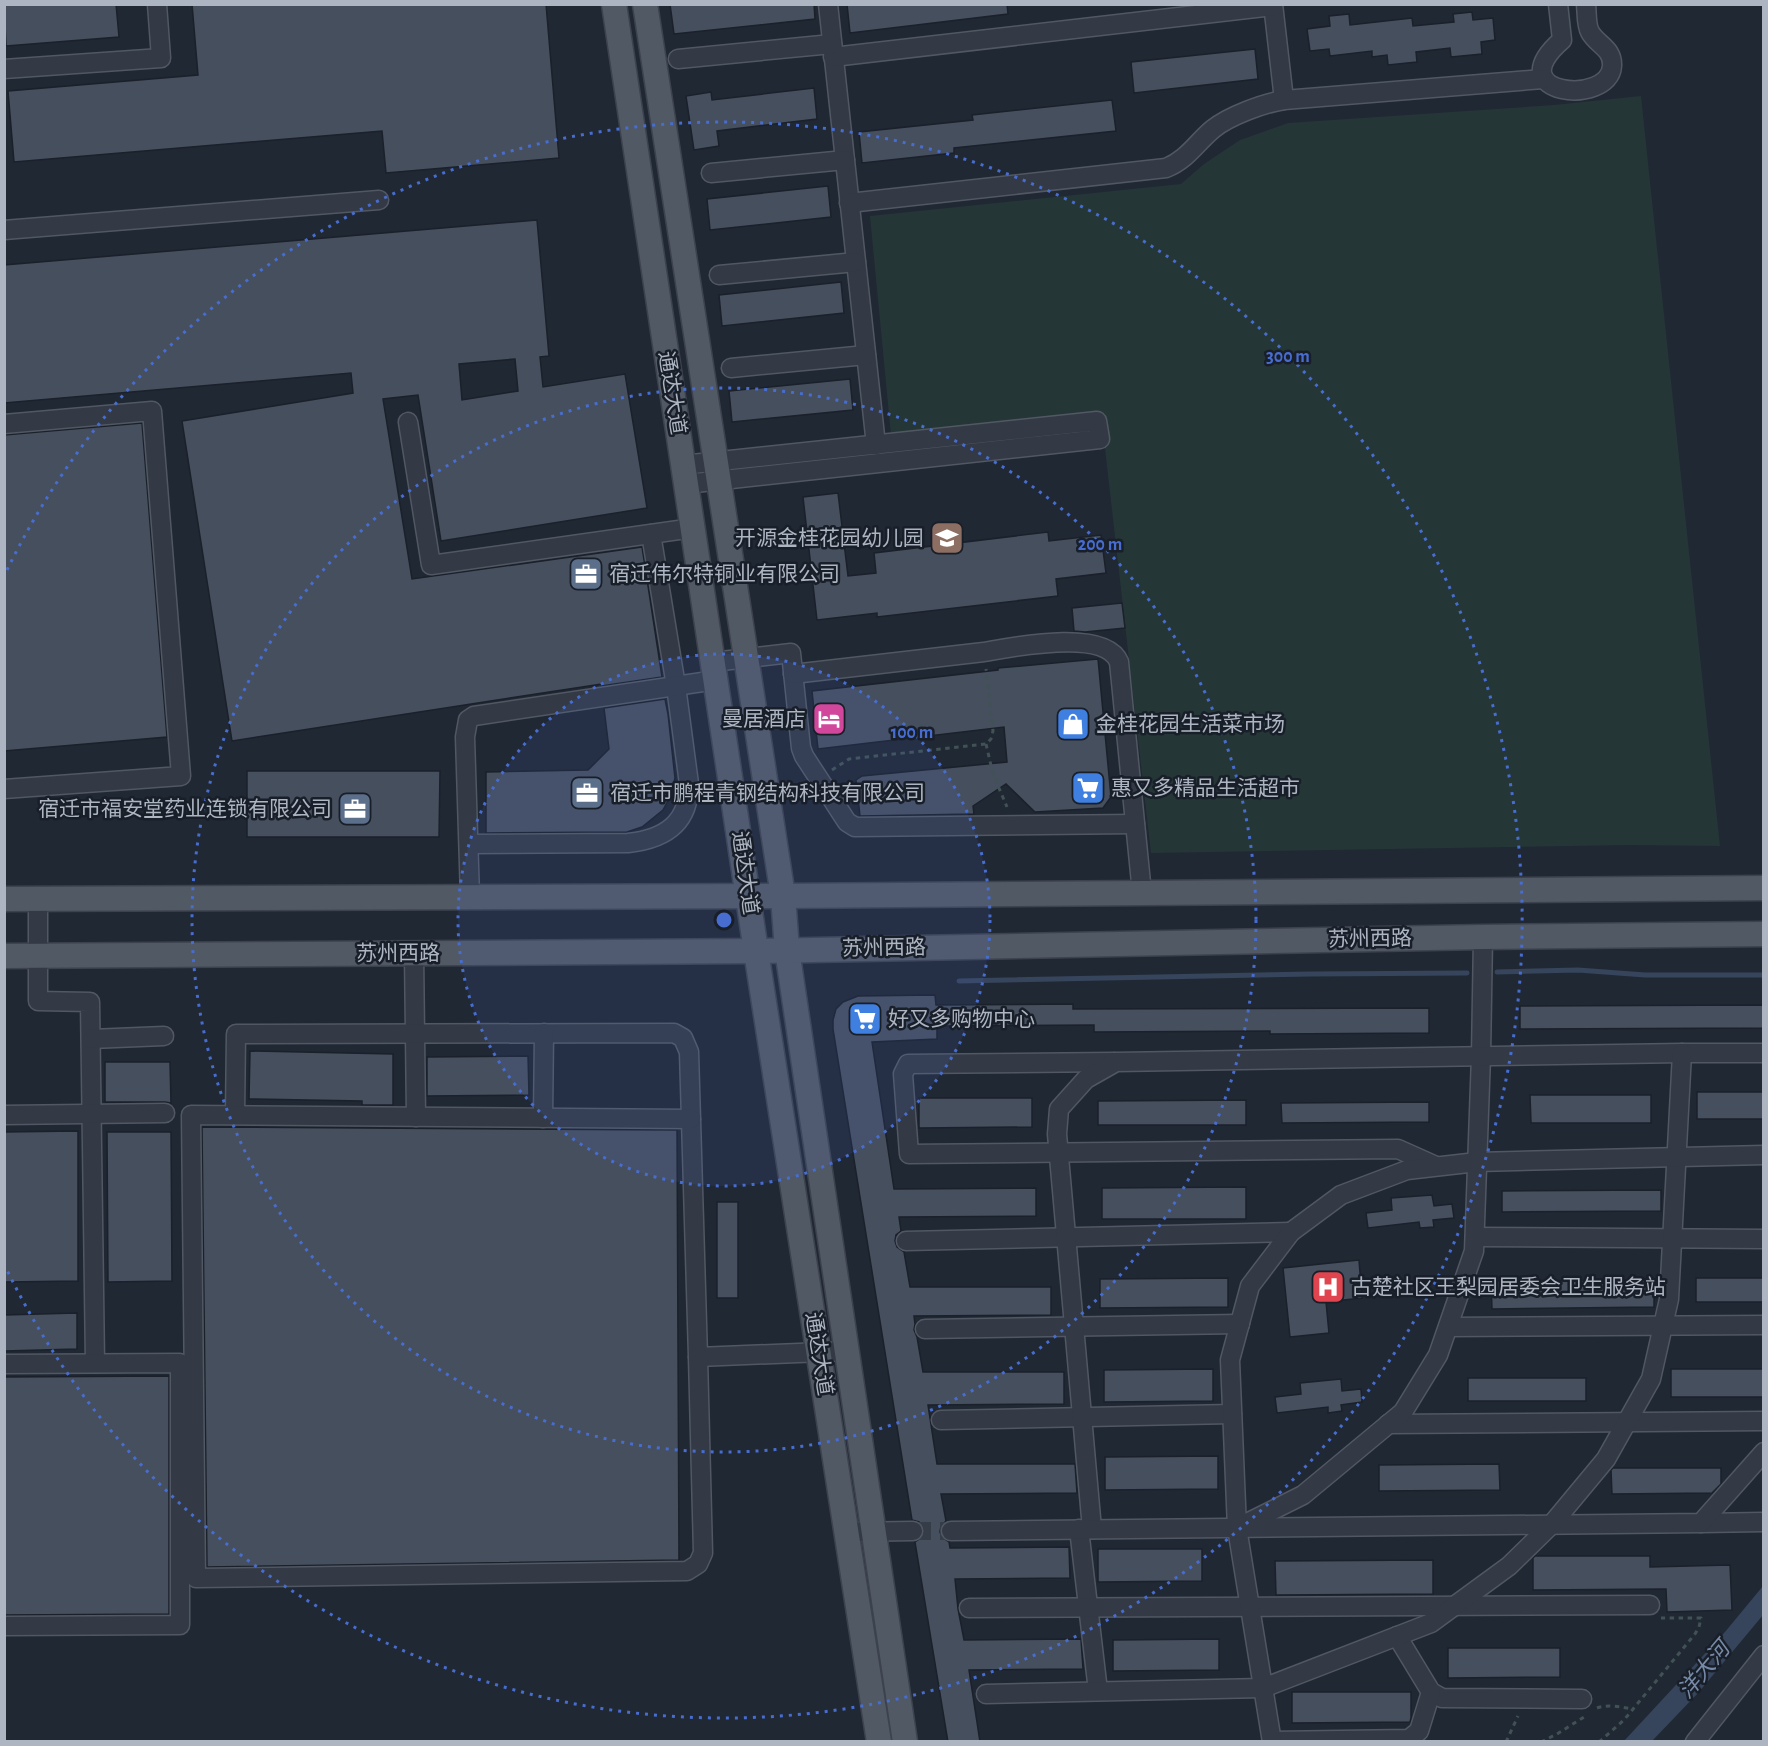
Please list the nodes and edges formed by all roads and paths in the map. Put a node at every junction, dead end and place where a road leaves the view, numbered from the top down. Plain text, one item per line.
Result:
1 (157, 4) edge
2 (614, 4) edge
3 (645, 4) edge
4 (828, 4) edge
5 (1558, 4) edge
6 (1586, 4) edge
7 (1273, 5) edge
8 (1593, 37) junction
9 (1562, 40) junction
10 (833, 51) junction
11 (678, 59) dead end
12 (4, 69) edge
13 (1543, 79) junction
14 (1284, 100) junction
15 (845, 160) junction
16 (711, 172) dead end
17 (379, 200) dead end
18 (849, 203) junction
19 (4, 230) edge
20 (856, 262) junction
21 (719, 275) dead end
22 (866, 354) junction
23 (731, 368) dead end
24 (408, 422) dead end
25 (4, 424) edge
26 (883, 444) junction
27 (949, 446) junction
28 (892, 462) junction
29 (717, 471) junction
30 (685, 475) junction
31 (693, 528) junction
32 (651, 534) junction
33 (984, 652) junction
34 (746, 658) junction
35 (715, 671) junction
36 (793, 674) junction
37 (676, 686) junction
38 (986, 744) junction
39 (819, 779) junction
40 (4, 789) edge
41 (1135, 824) junction
42 (1016, 825) junction
43 (469, 844) junction
44 (1764, 888) edge
45 (1142, 893) junction
46 (748, 896) junction
47 (783, 896) junction
48 (470, 897) junction
49 (4, 899) edge
50 (38, 899) junction
51 (1764, 934) edge
52 (1483, 937) junction
53 (787, 950) junction
54 (756, 951) junction
55 (414, 953) junction
56 (4, 956) edge
57 (38, 956) junction
58 (415, 1033) junction
59 (544, 1033) junction
60 (164, 1036) dead end
61 (91, 1039) junction
62 (1682, 1053) junction
63 (1764, 1053) edge
64 (1481, 1056) junction
65 (1116, 1062) junction
66 (165, 1113) dead end
67 (93, 1114) junction
68 (4, 1115) edge
69 (236, 1115) junction
70 (416, 1116) junction
71 (543, 1118) junction
72 (691, 1119) junction
73 (1058, 1153) junction
74 (1764, 1155) edge
75 (1676, 1157) junction
76 (1477, 1162) junction
77 (1438, 1166) junction
78 (1291, 1232) junction
79 (1475, 1237) junction
80 (1066, 1238) junction
81 (1672, 1238) junction
82 (1764, 1239) edge
83 (906, 1241) dead end
84 (1240, 1324) junction
85 (1764, 1325) edge
86 (1663, 1326) junction
87 (1074, 1327) junction
88 (1448, 1327) junction
89 (925, 1329) dead end
90 (847, 1351) junction
91 (819, 1352) junction
92 (698, 1357) junction
93 (95, 1363) junction
94 (4, 1364) edge
95 (1232, 1414) junction
96 (1082, 1417) junction
97 (941, 1420) dead end
98 (1764, 1421) edge
99 (1627, 1422) junction
100 (1388, 1424) junction
101 (1764, 1452) edge
102 (1764, 1522) edge
103 (1701, 1523) junction
104 (1552, 1524) junction
105 (1237, 1528) junction
106 (1086, 1529) junction
107 (874, 1531) junction
108 (913, 1531) tunnel mouth
109 (951, 1531) tunnel mouth
110 (847, 1532) junction
111 (1650, 1605) joint
112 (1454, 1606) junction
113 (1088, 1607) junction
114 (1250, 1607) junction
115 (969, 1608) dead end
116 (4, 1626) edge
117 (1397, 1636) junction
118 (1764, 1655) edge
119 (1263, 1688) junction
120 (1098, 1691) junction
121 (1431, 1692) junction
122 (986, 1694) dead end
123 (1527, 1699) junction
124 (1587, 1708) junction
125 (1633, 1709) junction
126 (1272, 1741) edge
127 (879, 1742) edge
128 (906, 1742) edge
129 (1506, 1742) edge
130 (1541, 1742) edge
131 (1599, 1742) edge
132 (1695, 1742) edge

1 - 12 street
2 - 30 main road, 通达大道
3 - 29 main road, 通达大道
4 - 10 street
5 - 9 street
6 - 8 street
7 - 10 street
7 - 14 street
8 - 9 street
8 - 13 street
9 - 13 street
10 - 11 street
10 - 15 street
13 - 14 street
14 - 18 street
15 - 16 street
15 - 18 street
17 - 19 street
18 - 20 street
20 - 21 street
20 - 22 street
22 - 23 street
22 - 26 street
24 - 32 street
25 - 40 street
26 - 27 street
26 - 28 street
26 - 29 street
27 - 27 street
27 - 28 street
28 - 29 street
29 - 30 street
29 - 34 main road, 通达大道
30 - 31 main road, 通达大道
31 - 32 street
31 - 35 main road, 通达大道
32 - 37 street
33 - 36 street
33 - 38 path
33 - 41 street
34 - 35 street
34 - 36 street
34 - 47 main road, 通达大道
35 - 37 street
35 - 46 main road, 通达大道
36 - 39 street
37 - 43 street
37 - 43 street
38 - 39 path
38 - 42 path
39 - 42 street
41 - 42 street
41 - 45 street
43 - 48 street
44 - 45 main road
45 - 47 main road
46 - 47 main road
46 - 48 main road
46 - 54 main road, 通达大道
47 - 53 main road, 通达大道
48 - 50 main road
49 - 50 main road
50 - 57 street
51 - 52 main road, 苏州西路
52 - 53 main road, 苏州西路
52 - 64 street
53 - 54 main road, 苏州西路
53 - 90 main road, 通达大道
54 - 55 main road, 苏州西路
54 - 91 main road, 通达大道
55 - 57 main road, 苏州西路
55 - 58 street
56 - 57 main road, 苏州西路
57 - 61 street
58 - 59 street
58 - 69 street
58 - 70 street
59 - 71 street
59 - 72 street
60 - 61 street
61 - 67 street
62 - 63 street
62 - 64 street
62 - 75 street
64 - 65 street
64 - 76 street
65 - 73 street
65 - 73 street
66 - 67 street
67 - 68 street
67 - 93 street
69 - 70 street
69 - 92 street
70 - 71 street
71 - 72 street
72 - 92 street
73 - 77 street
73 - 80 street
74 - 75 street
75 - 76 street
75 - 81 street
76 - 77 street
76 - 79 street
77 - 78 street
78 - 80 street
78 - 84 street
79 - 81 street
79 - 88 street
80 - 83 street
80 - 87 street
81 - 82 street
81 - 86 street
84 - 87 street
84 - 95 street
85 - 86 street
86 - 88 street
86 - 99 street
87 - 89 street
87 - 96 street
88 - 100 street
90 - 91 street
90 - 107 main road, 通达大道
91 - 92 street
91 - 110 main road, 通达大道
93 - 94 street
93 - 116 street
95 - 96 street
95 - 105 street
96 - 97 street
96 - 106 street
98 - 99 street
99 - 100 street
99 - 104 street
100 - 105 street
101 - 103 street
102 - 103 street
103 - 104 street
104 - 105 street
104 - 112 street
105 - 106 street
105 - 114 street
106 - 109 street
106 - 113 street
107 - 108 street
107 - 110 street
107 - 128 main road, 通达大道
110 - 127 main road, 通达大道
111 - 112 street
111 - 125 path
112 - 114 street
112 - 117 street
113 - 114 street
113 - 115 street
113 - 120 street
114 - 119 street
117 - 119 street
117 - 121 street
118 - 132 street
119 - 120 street
119 - 126 street
120 - 122 street
121 - 123 street
121 - 126 street
123 - 124 street
123 - 129 path
124 - 125 path
124 - 130 path
125 - 131 path

